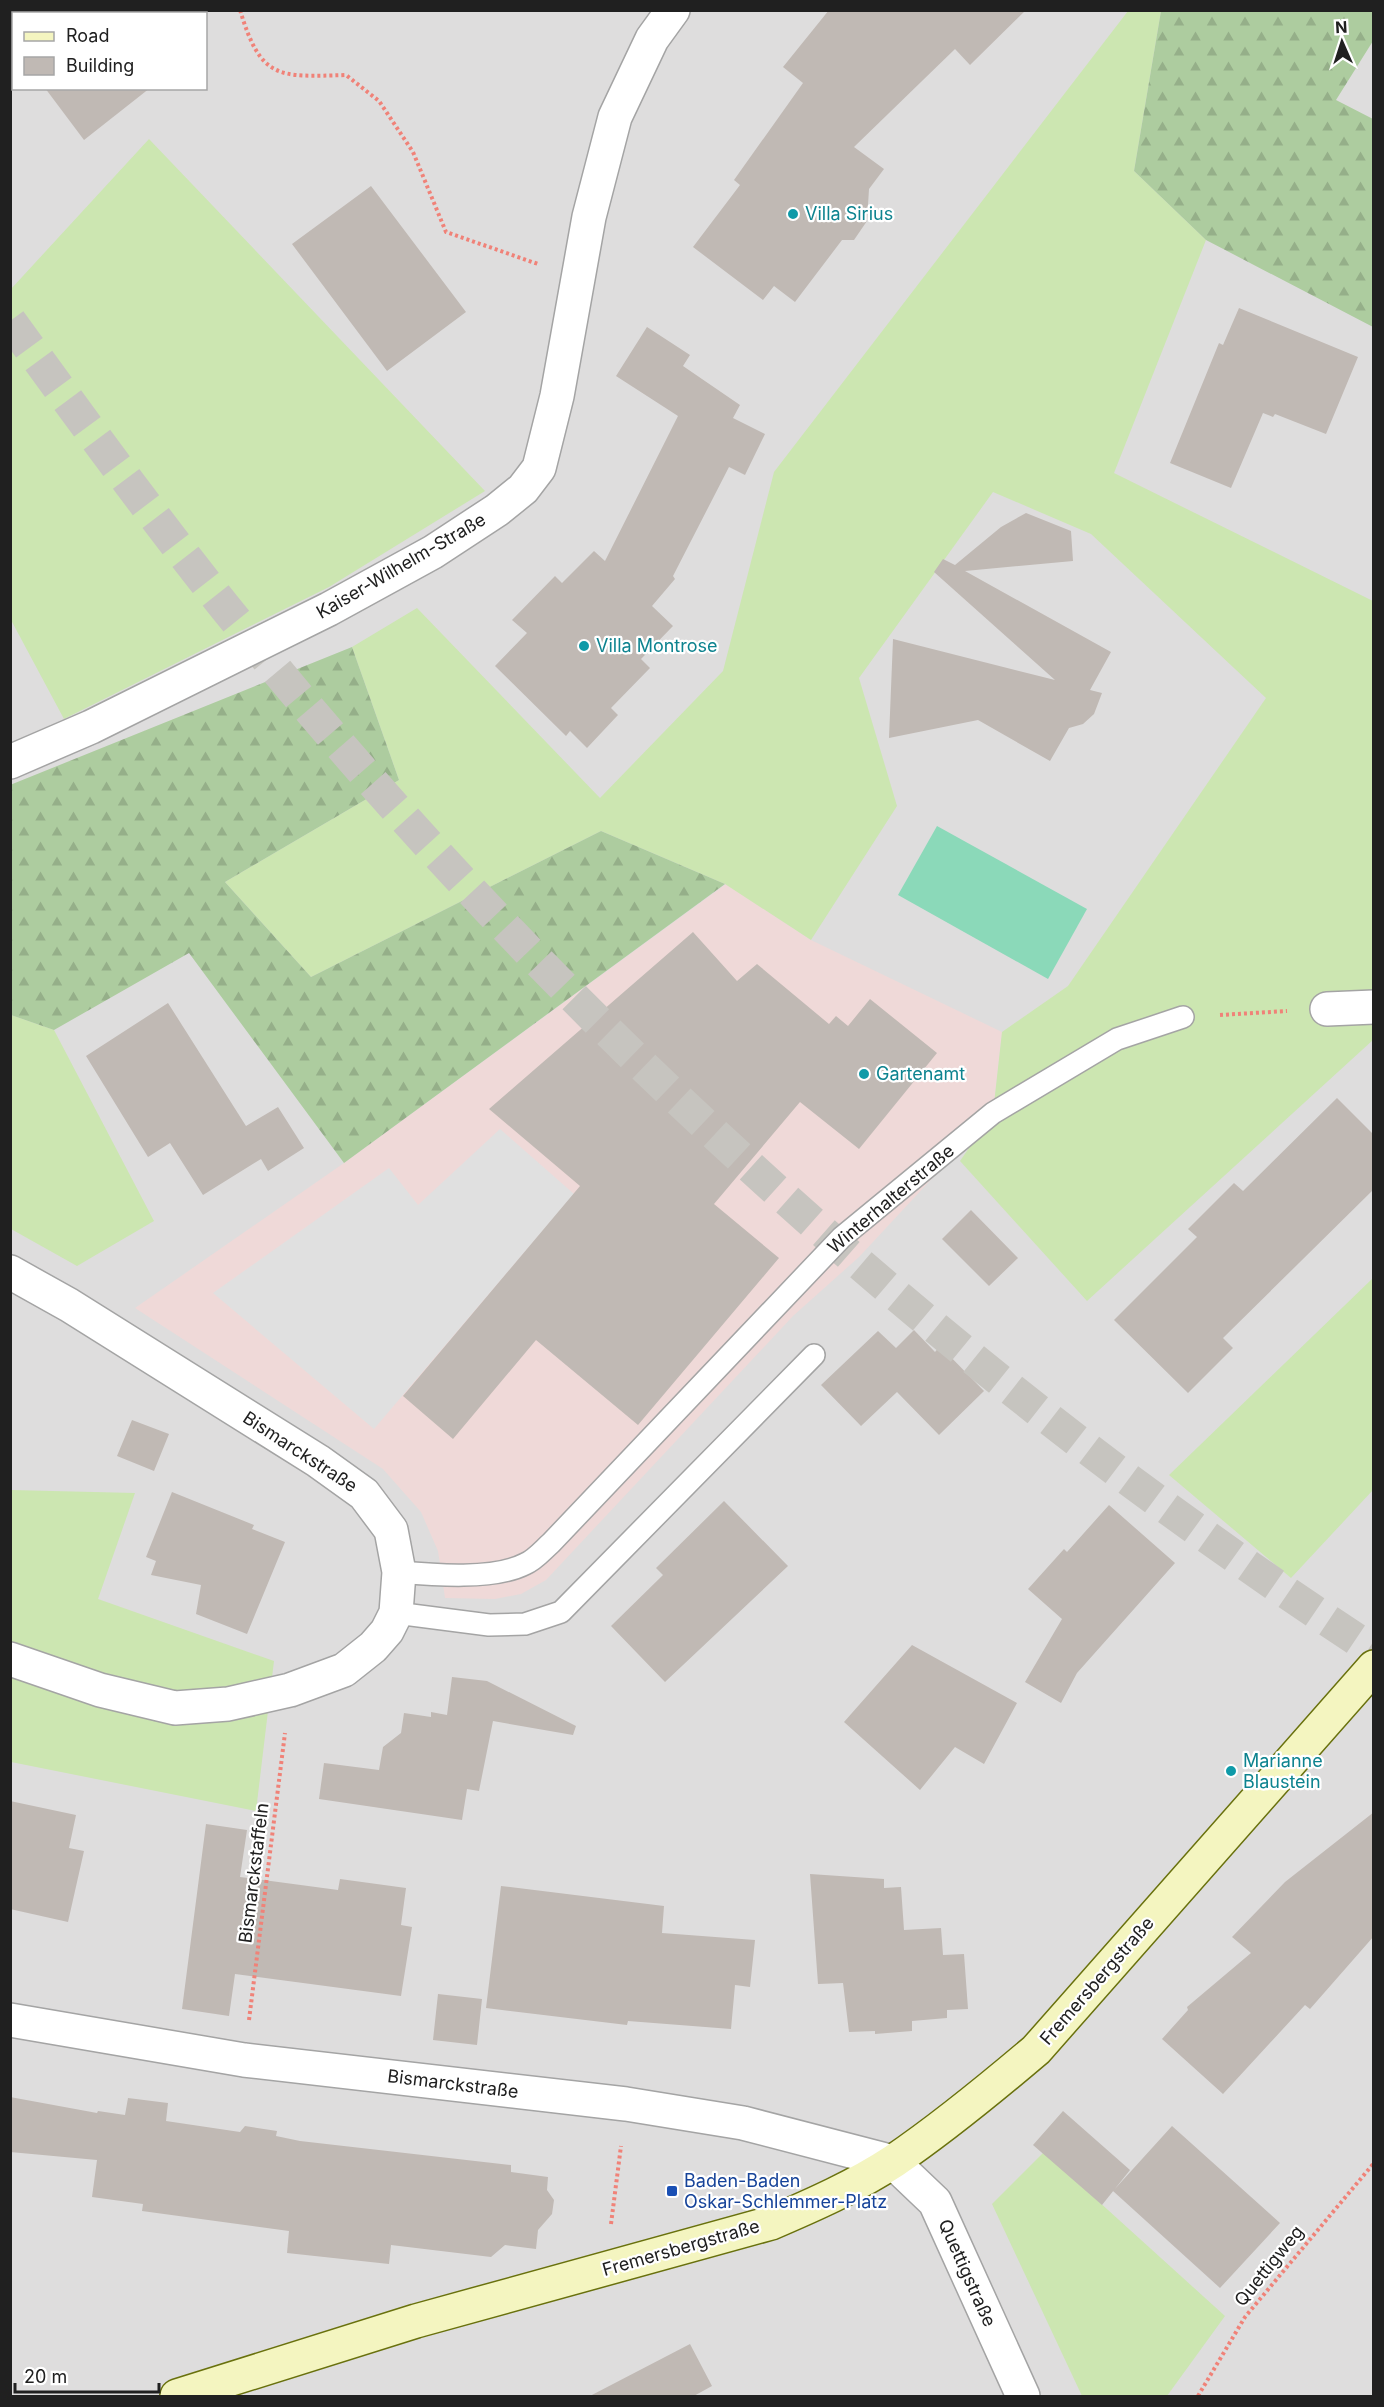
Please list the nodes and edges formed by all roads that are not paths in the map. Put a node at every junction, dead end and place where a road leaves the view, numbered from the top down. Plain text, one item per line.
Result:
1 (673, 10) edge
2 (10, 762) edge
3 (1374, 1007) edge
4 (1327, 1009) road end
5 (1183, 1017) road end
6 (10, 1272) edge
7 (814, 1355) dead end
8 (399, 1572) junction
9 (396, 1613) junction
10 (10, 1659) edge
11 (1374, 1667) edge
12 (10, 2020) edge
13 (893, 2162) junction
14 (177, 2397) edge
15 (1023, 2397) edge

1 - 2 street, Kaiser-Wilhelm-Straße
3 - 4 street
5 - 8 lane, Winterhalterstraße
6 - 8 street, Bismarckstraße
7 - 9 lane
8 - 9 street, Bismarckstraße
9 - 10 street, Bismarckstraße
11 - 13 main road, Fremersbergstraße
12 - 13 street, Bismarckstraße
13 - 14 main road, Fremersbergstraße
13 - 15 street, Quettigstraße

